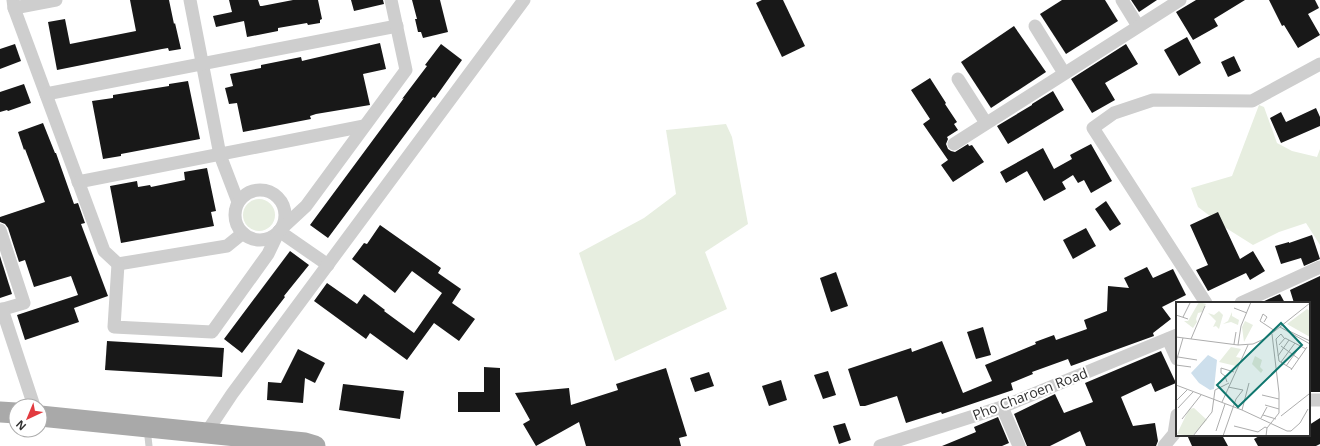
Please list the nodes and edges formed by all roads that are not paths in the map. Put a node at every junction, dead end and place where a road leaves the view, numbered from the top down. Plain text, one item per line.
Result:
1 (56, 0) edge
2 (190, 0) edge
3 (391, 0) edge
4 (524, 0) edge
5 (1122, 0) edge
6 (1180, 0) edge
7 (14, 4) edge
8 (396, 26) junction
9 (1035, 26) dead end
10 (1138, 26) junction
11 (202, 64) junction
12 (1320, 64) edge
13 (1064, 73) junction
14 (958, 79) dead end
15 (46, 94) junction
16 (986, 123) junction
17 (364, 126) junction
18 (954, 144) dead end
19 (220, 155) junction
20 (78, 182) junction
21 (238, 202) junction
22 (0, 230) edge
23 (279, 231) junction
24 (243, 233) junction
25 (118, 264) junction
26 (328, 265) junction
27 (1320, 267) edge
28 (1205, 302) edge
29 (1243, 302) edge
30 (1, 310) edge
31 (1173, 337) edge
32 (1176, 354) edge
33 (31, 398) edge
34 (1002, 407) junction
35 (48, 418) edge
36 (1176, 421) edge
37 (206, 433) junction
38 (148, 437) edge
39 (315, 446) edge
40 (880, 446) edge
41 (1019, 446) edge
42 (1164, 446) edge

1 - 7 street
2 - 11 street
3 - 8 street
4 - 26 street
5 - 10 street
6 - 10 street
7 - 15 street
8 - 11 street
8 - 17 street
9 - 13 street
10 - 13 street
11 - 15 street
11 - 19 street
12 - 28 street
13 - 16 street
14 - 16 street
15 - 20 street
16 - 18 street
17 - 19 street
17 - 23 street
19 - 20 street
19 - 21 street
20 - 25 street
21 - 23 street
21 - 24 street
22 - 30 street
23 - 24 street
23 - 25 street
23 - 26 street
24 - 25 street
26 - 37 street
27 - 29 street
30 - 33 street
31 - 32 street
31 - 34 street, Pho Charoen Road
34 - 40 street, Pho Charoen Road
34 - 41 street
35 - 38 main road
36 - 42 street
37 - 38 main road
37 - 39 main road

